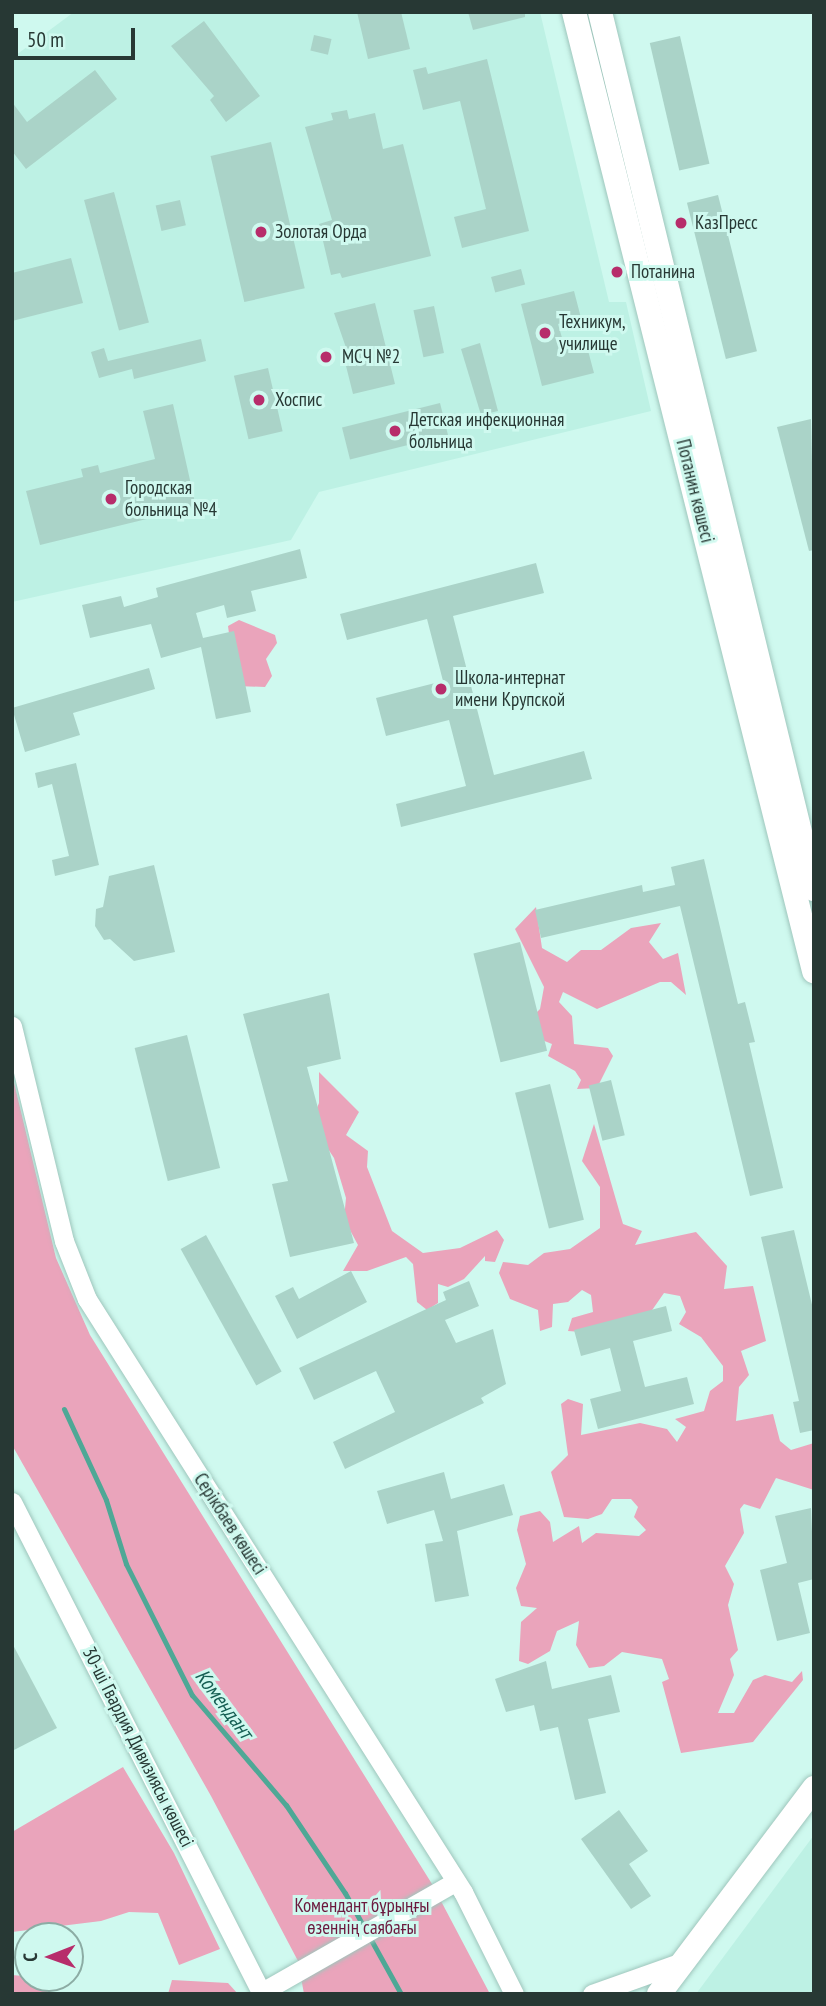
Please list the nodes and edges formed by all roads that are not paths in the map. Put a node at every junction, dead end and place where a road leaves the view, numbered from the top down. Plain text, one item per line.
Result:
1 (574, 12) edge
2 (600, 12) edge
3 (814, 889) edge
4 (814, 971) edge
5 (12, 1026) edge
6 (12, 1502) edge
7 (814, 1788) edge
8 (456, 1882) junction
9 (679, 1963) junction
10 (262, 1993) edge
11 (514, 1994) edge
12 (592, 1994) edge
13 (659, 1994) edge

1 - 4 main road, Потанин көшесі
2 - 3 main road, Потанин көшесі
5 - 8 street, Серікбаев көшесі
6 - 10 street, 30-ші Гвардия Дивизиясы көшесі
7 - 9 main road
8 - 10 street
8 - 11 street, Серікбаев көшесі
9 - 12 street
9 - 13 main road

